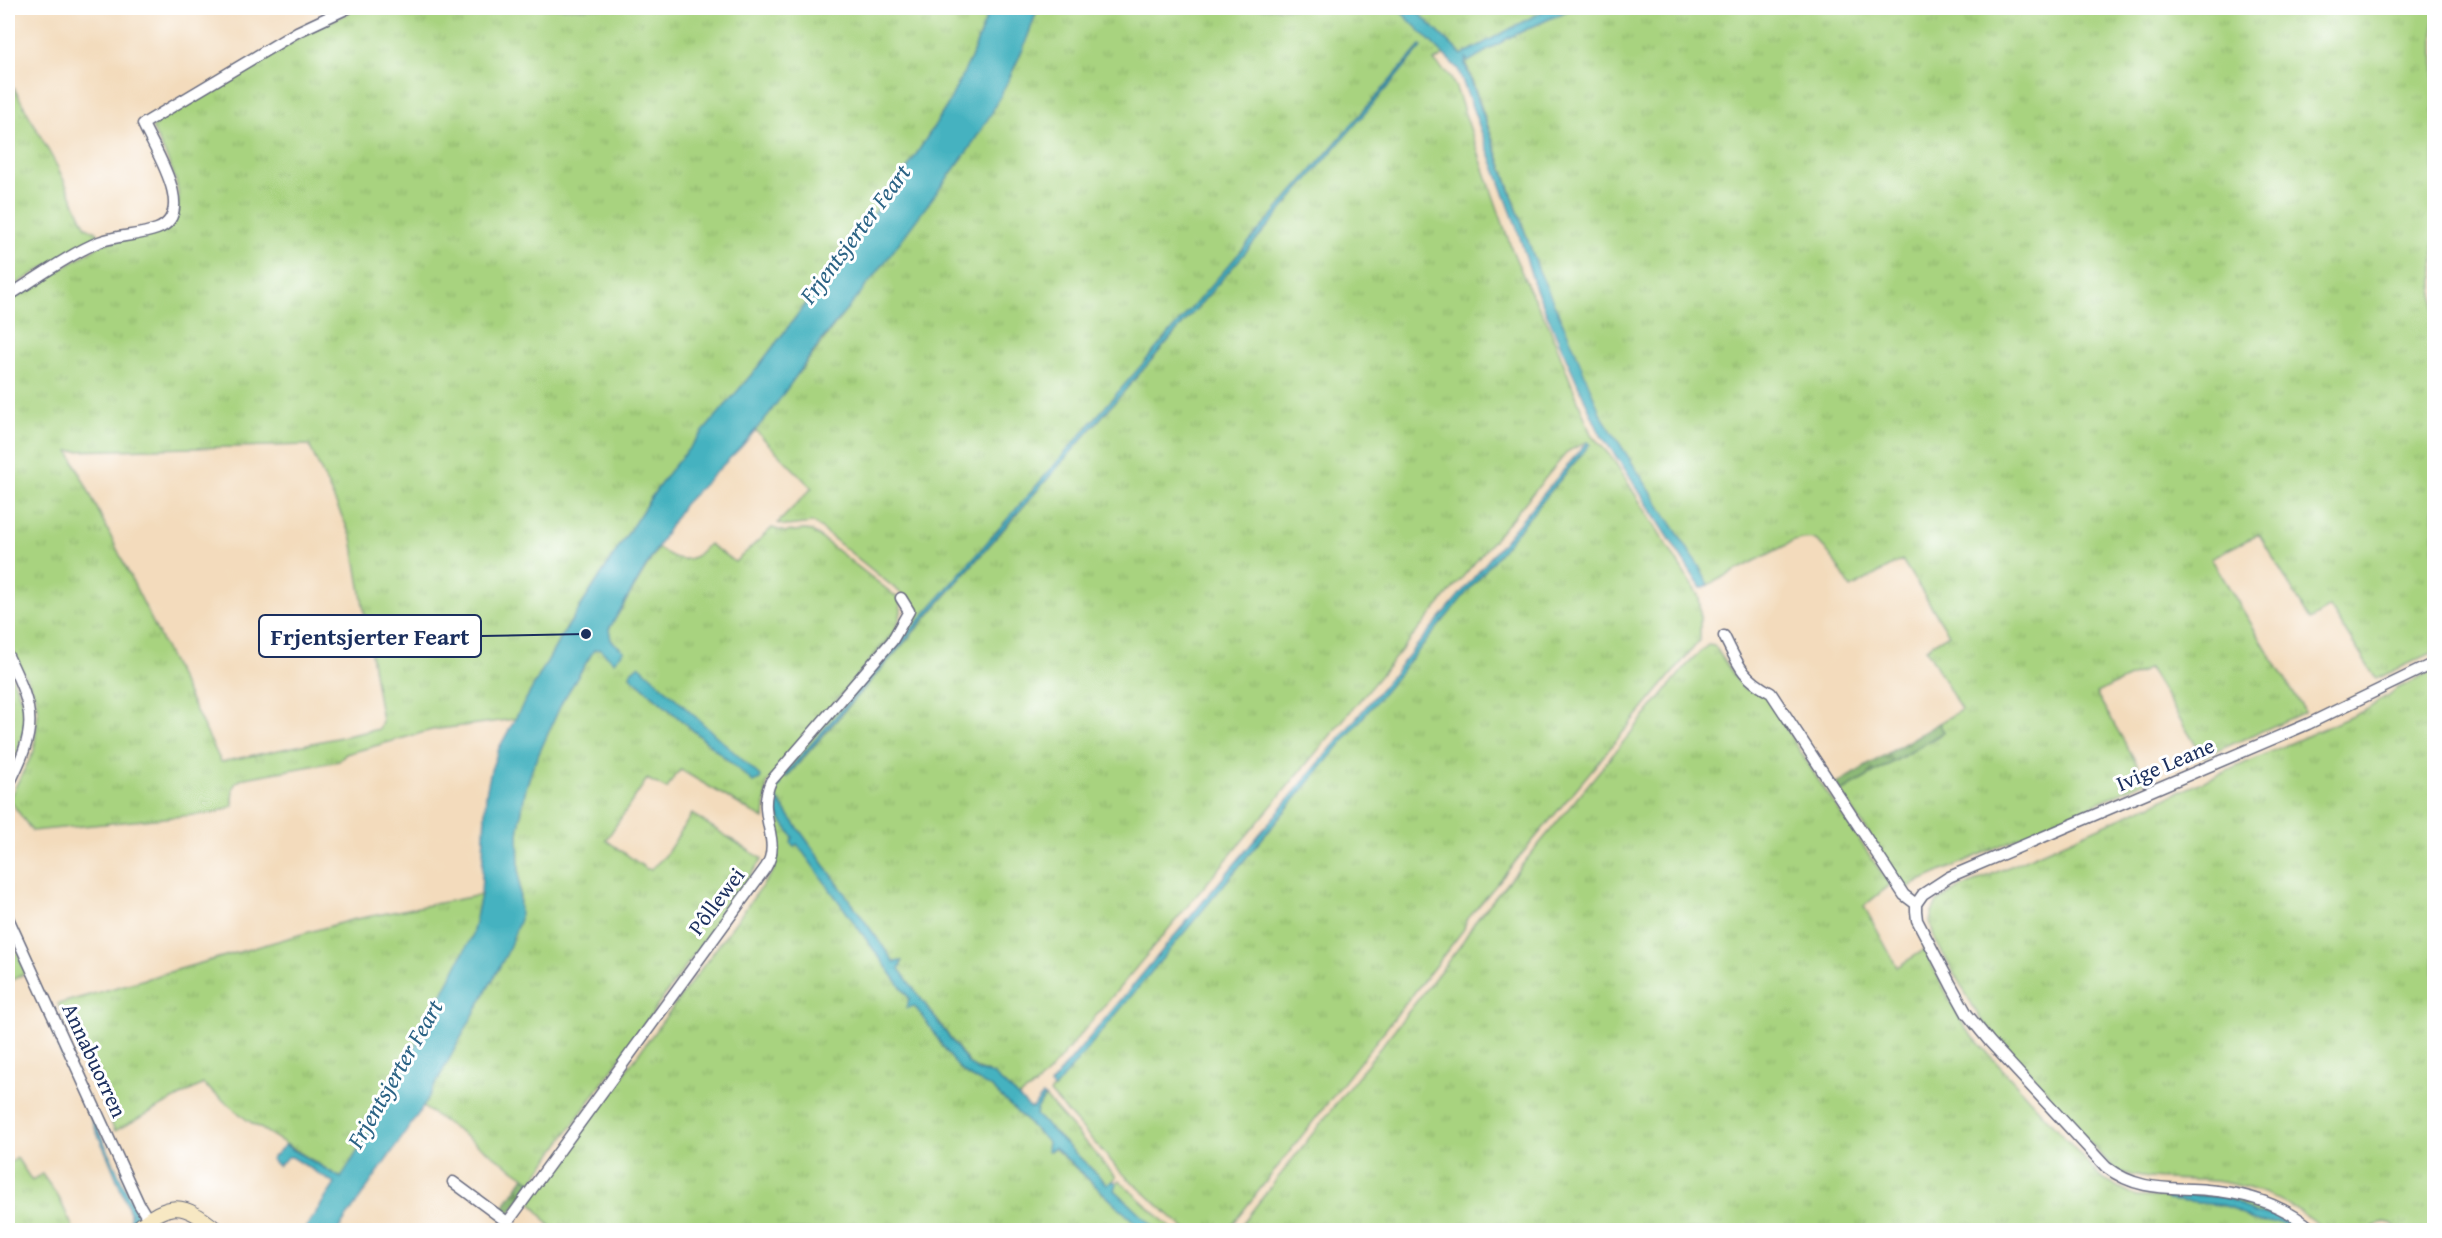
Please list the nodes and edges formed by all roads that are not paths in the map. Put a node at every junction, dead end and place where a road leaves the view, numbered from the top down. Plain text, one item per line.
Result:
1 (348, 8) edge
2 (8, 296) edge
3 (901, 598) dead end
4 (1724, 636) dead end
5 (8, 656) edge
6 (2434, 663) edge
7 (8, 786) edge
8 (1916, 904) junction
9 (8, 918) edge
10 (453, 1182) dead end
11 (148, 1219) junction
12 (505, 1226) edge
13 (135, 1230) edge
14 (217, 1230) edge
15 (2313, 1230) edge

1 - 2 street
3 - 12 street, Pôllewei
4 - 8 street
5 - 7 street
6 - 8 street, Ivige Leane
8 - 15 street
9 - 11 street, Annabuorren
10 - 12 street, Pôllewei
11 - 13 street
11 - 14 street

